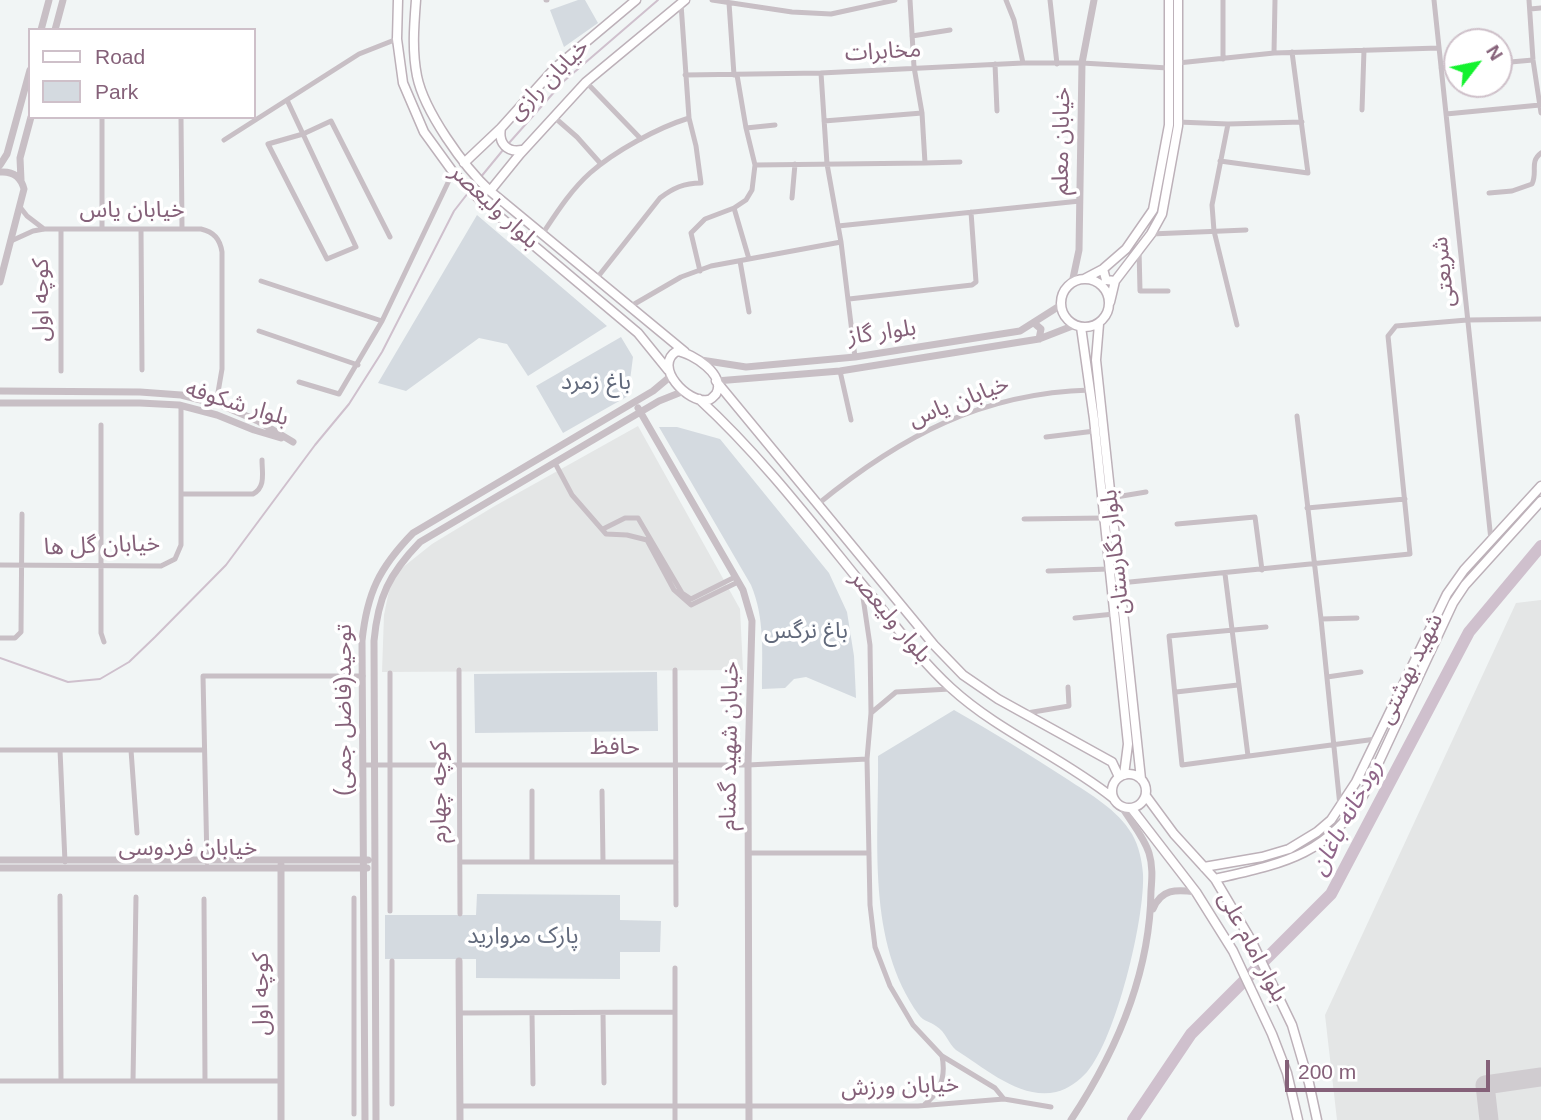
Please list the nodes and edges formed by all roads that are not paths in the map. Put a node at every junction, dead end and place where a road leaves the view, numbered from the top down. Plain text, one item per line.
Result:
1 (49, 0) edge
2 (63, 0) edge
3 (398, 0) edge
4 (416, 0) edge
5 (636, 0) edge
6 (712, 0) edge
7 (895, 0) edge
8 (910, 0) edge
9 (1006, 0) edge
10 (1050, 0) edge
11 (1094, 0) edge
12 (1169, 0) edge
13 (1178, 0) edge
14 (1223, 0) edge
15 (1275, 0) edge
16 (1434, 0) edge
17 (1529, 0) edge
18 (683, 2) edge
19 (729, 2) junction
20 (1541, 8) edge
21 (1530, 9) junction
22 (42, 28) edge
23 (56, 28) edge
24 (950, 30) dead end
25 (912, 36) junction
26 (397, 39) junction
27 (1439, 48) junction
28 (1364, 50) junction
29 (1292, 52) junction
30 (1274, 53) junction
31 (1541, 53) edge
32 (1532, 57) junction
33 (1223, 59) junction
34 (1513, 60) edge
35 (1082, 63) junction
36 (1178, 63) junction
37 (995, 64) junction
38 (1023, 64) junction
39 (1056, 64) junction
40 (914, 67) junction
41 (1168, 68) junction
42 (1441, 68) joint
43 (821, 73) junction
44 (685, 75) junction
45 (736, 75) junction
46 (28, 77) edge
47 (586, 82) junction
48 (287, 100) junction
49 (1539, 105) edge
50 (1362, 110) dead end
51 (997, 111) dead end
52 (922, 113) junction
53 (1541, 113) edge
54 (1446, 114) junction
55 (554, 116) junction
56 (689, 118) junction
57 (30, 119) edge
58 (102, 119) edge
59 (181, 119) edge
60 (824, 121) junction
61 (1178, 121) junction
62 (1302, 122) junction
63 (1227, 124) junction
64 (775, 125) dead end
65 (501, 128) junction
66 (746, 128) junction
67 (303, 134) junction
68 (641, 139) junction
69 (224, 140) dead end
70 (524, 149) junction
71 (1541, 153) edge
72 (1220, 161) junction
73 (960, 162) dead end
74 (464, 163) junction
75 (925, 163) junction
76 (601, 164) junction
77 (795, 164) junction
78 (827, 164) junction
79 (0, 165) edge
80 (755, 165) junction
81 (0, 172) edge
82 (453, 172) junction
83 (21, 180) junction
84 (488, 189) junction
85 (1489, 193) dead end
86 (792, 198) dead end
87 (1080, 201) junction
88 (20, 207) junction
89 (734, 208) junction
90 (971, 212) junction
91 (838, 226) junction
92 (44, 229) junction
93 (61, 229) junction
94 (102, 229) junction
95 (141, 229) junction
96 (182, 229) junction
97 (1246, 230) dead end
98 (1214, 231) junction
99 (543, 233) junction
100 (1151, 234) junction
101 (390, 237) dead end
102 (11, 241) junction
103 (841, 242) junction
104 (1139, 249) junction
105 (749, 259) junction
106 (740, 261) junction
107 (1103, 270) junction
108 (700, 271) junction
109 (597, 278) junction
110 (1084, 279) junction
111 (261, 281) dead end
112 (1115, 281) junction
113 (0, 282) edge
114 (1072, 283) junction
115 (1168, 291) dead end
116 (849, 299) junction
117 (1110, 302) junction
118 (1061, 305) junction
119 (631, 306) junction
120 (749, 312) dead end
121 (1541, 319) edge
122 (1467, 320) junction
123 (382, 321) junction
124 (1034, 323) junction
125 (1099, 324) junction
126 (1237, 325) dead end
127 (656, 326) junction
128 (1078, 326) junction
129 (259, 331) dead end
130 (1039, 339) junction
131 (645, 340) junction
132 (685, 352) junction
133 (855, 357) junction
134 (701, 360) junction
135 (358, 365) junction
136 (736, 366) junction
137 (142, 370) dead end
138 (61, 371) dead end
139 (840, 371) junction
140 (670, 373) junction
141 (738, 379) junction
142 (299, 382) dead end
143 (716, 382) junction
144 (1090, 390) junction
145 (0, 391) edge
146 (684, 391) junction
147 (699, 399) junction
148 (634, 402) junction
149 (0, 403) edge
150 (216, 404) junction
151 (181, 406) junction
152 (640, 412) junction
153 (1297, 416) dead end
154 (851, 421) dead end
155 (102, 425) dead end
156 (1095, 431) junction
157 (1046, 437) dead end
158 (262, 460) dead end
159 (555, 463) junction
160 (516, 471) junction
161 (522, 481) junction
162 (1541, 486) edge
163 (1146, 492) dead end
164 (181, 494) junction
165 (1110, 498) junction
166 (1405, 499) junction
167 (1541, 501) edge
168 (818, 504) junction
169 (1307, 508) junction
170 (22, 514) dead end
171 (1104, 518) junction
172 (1024, 519) dead end
173 (1177, 524) dead end
174 (605, 531) junction
175 (1491, 541) junction
176 (1314, 564) junction
177 (0, 565) edge
178 (22, 565) junction
179 (101, 565) junction
180 (1109, 569) junction
181 (1262, 570) junction
182 (1048, 571) dead end
183 (1225, 574) junction
184 (736, 579) junction
185 (860, 582) junction
186 (1120, 583) junction
187 (1114, 614) junction
188 (1075, 618) dead end
189 (1357, 618) dead end
190 (1321, 620) junction
191 (1266, 626) dead end
192 (1231, 629) junction
193 (0, 638) edge
194 (104, 642) dead end
195 (459, 670) dead end
196 (675, 670) dead end
197 (1361, 672) dead end
198 (390, 673) dead end
199 (363, 676) junction
200 (1327, 677) junction
201 (1238, 685) junction
202 (1068, 687) dead end
203 (952, 689) junction
204 (1176, 692) junction
205 (1394, 703) junction
206 (1405, 708) junction
207 (870, 713) junction
208 (1024, 714) junction
209 (1376, 739) junction
210 (1334, 744) junction
211 (0, 750) edge
212 (60, 750) junction
213 (131, 750) junction
214 (204, 750) junction
215 (1248, 756) junction
216 (867, 759) junction
217 (363, 765) junction
218 (374, 765) junction
219 (391, 765) junction
220 (459, 765) junction
221 (675, 765) junction
222 (748, 765) junction
223 (1122, 776) junction
224 (1141, 779) junction
225 (532, 791) dead end
226 (602, 791) dead end
227 (1146, 796) junction
228 (1113, 798) junction
229 (1122, 807) junction
230 (1340, 808) junction
231 (1132, 809) junction
232 (136, 833) dead end
233 (748, 853) junction
234 (869, 853) junction
235 (0, 860) edge
236 (65, 860) junction
237 (460, 862) junction
238 (532, 862) junction
239 (603, 862) junction
240 (676, 863) junction
241 (281, 864) junction
242 (364, 864) junction
243 (376, 864) junction
244 (207, 865) junction
245 (1204, 867) junction
246 (0, 868) edge
247 (66, 869) junction
248 (1215, 879) junction
249 (1196, 892) junction
250 (61, 896) dead end
251 (136, 897) dead end
252 (355, 898) dead end
253 (204, 899) dead end
254 (676, 905) dead end
255 (390, 911) dead end
256 (1151, 913) junction
257 (460, 914) dead end
258 (392, 961) dead end
259 (459, 961) dead end
260 (674, 968) dead end
261 (675, 1012) junction
262 (460, 1013) junction
263 (532, 1013) junction
264 (603, 1013) junction
265 (376, 1044) junction
266 (392, 1044) junction
267 (352, 1045) junction
268 (365, 1045) junction
269 (942, 1056) junction
270 (0, 1081) edge
271 (61, 1081) junction
272 (133, 1081) junction
273 (205, 1081) junction
274 (281, 1081) junction
275 (604, 1083) dead end
276 (533, 1084) dead end
277 (1004, 1099) junction
278 (392, 1104) dead end
279 (460, 1106) junction
280 (919, 1106) junction
281 (675, 1107) junction
282 (1051, 1107) dead end
283 (749, 1108) junction
284 (354, 1114) dead end
285 (281, 1120) edge
286 (365, 1120) edge
287 (376, 1120) edge
288 (460, 1120) edge
289 (676, 1120) edge
290 (749, 1120) edge
291 (1071, 1120) edge
292 (1298, 1120) edge
293 (1317, 1120) edge

1 - 22 street
2 - 23 street
3 - 26 main road, بلوار ولیعصر
4 - 74 main road, بلوار ولیعصر
5 - 65 main road, خیابان رازی
6 - 19 street
7 - 19 street
8 - 25 street
9 - 38 street
10 - 39 street
11 - 35 street, خیابان معلم
12 - 41 main road
13 - 36 main road
14 - 33 street
15 - 30 street
16 - 27 street, شریعتی
17 - 21 street
18 - 44 street
18 - 47 main road
19 - 45 street
20 - 21 street
21 - 32 street
24 - 25 street
25 - 40 street
26 - 48 street
26 - 82 main road, بلوار ولیعصر
27 - 28 street
27 - 42 street, شریعتی
28 - 29 street
28 - 50 street
29 - 30 street
29 - 62 street
30 - 33 street
31 - 32 street
32 - 34 street
32 - 49 street
33 - 36 street
35 - 39 street, مخابرات
35 - 41 street, مخابرات
35 - 87 street, خیابان معلم
36 - 61 main road
37 - 38 street, مخابرات
37 - 40 street, مخابرات
37 - 51 street
38 - 39 street, مخابرات
40 - 43 street, مخابرات
40 - 52 street
41 - 107 main road
42 - 54 street, شریعتی
43 - 45 street, مخابرات
43 - 60 street
44 - 45 street, مخابرات
44 - 56 street
45 - 66 street
46 - 79 street
47 - 55 main road
47 - 68 street
48 - 67 street
48 - 69 street
49 - 53 street
49 - 54 street
52 - 60 street
52 - 75 street
54 - 122 street, شریعتی
55 - 70 main road
55 - 76 street
56 - 68 street
56 - 109 street
57 - 83 street
58 - 94 street
59 - 96 street
60 - 78 street
61 - 63 street
61 - 100 main road
62 - 63 street
62 - 72 street
63 - 72 street
64 - 66 street
65 - 70 main road
65 - 74 main road, خیابان رازی
66 - 80 street
67 - 67 street
67 - 101 street
68 - 76 street
70 - 84 main road
71 - 85 street
72 - 98 street
73 - 75 street
74 - 84 main road, بلوار ولیعصر
75 - 78 street
76 - 99 street
77 - 78 street
77 - 80 street
77 - 86 street
78 - 91 street
80 - 89 street
81 - 83 street
82 - 123 street
82 - 131 main road, بلوار ولیعصر
83 - 88 street
84 - 99 main road, بلوار ولیعصر
87 - 90 street
87 - 114 street, خیابان معلم
88 - 92 street
88 - 102 street
89 - 105 street
89 - 108 street
90 - 91 street
90 - 116 street
91 - 103 street
92 - 93 street, خیابان یاس
92 - 102 street, خیابان یاس
93 - 94 street, خیابان یاس
93 - 138 street, کوچه اول
94 - 95 street, خیابان یاس
95 - 96 street, خیابان یاس
95 - 137 street
96 - 150 street, خیابان یاس
97 - 98 street
98 - 100 street
98 - 126 street
99 - 109 main road, بلوار ولیعصر
100 - 104 main road
102 - 113 street
103 - 105 street
103 - 116 street
104 - 112 main road
104 - 115 street
105 - 106 street
106 - 108 street
106 - 120 street
107 - 110 main road
107 - 112 main road
108 - 119 street
109 - 119 main road, بلوار ولیعصر
110 - 114 main road
110 - 117 main road
111 - 123 street
112 - 117 main road
114 - 118 main road
116 - 133 street
117 - 125 main road
118 - 124 street, بلوار گاز
118 - 128 main road
119 - 127 main road, بلوار ولیعصر
121 - 122 street
122 - 166 street
122 - 175 street, شریعتی
123 - 135 street
124 - 130 street
124 - 133 street, بلوار گاز
125 - 128 main road
125 - 165 main road, بلوار نگارستان
127 - 131 main road
127 - 132 main road, بلوار ولیعصر
128 - 130 street, بلوار گاز
128 - 144 main road, بلوار نگارستان
129 - 135 street
130 - 139 street, بلوار گاز
131 - 140 main road, بلوار ولیعصر
132 - 134 main road, بلوار ولیعصر
132 - 140 main road
133 - 136 street, بلوار گاز
134 - 136 street, بلوار گاز
134 - 143 main road, بلوار ولیعصر
135 - 142 street
136 - 141 street
139 - 141 street, بلوار گاز
139 - 154 street
140 - 146 main road, بلوار ولیعصر
140 - 148 street, توحید(فاضل جمی)
141 - 143 street, بلوار گاز
143 - 147 main road
143 - 168 main road, بلوار ولیعصر
144 - 156 main road, بلوار نگارستان
144 - 168 street, خیابان یاس
145 - 150 street, بلوار شکوفه
146 - 147 main road, بلوار ولیعصر
146 - 152 street, توحید(فاضل جمی)
147 - 185 main road, بلوار ولیعصر
148 - 152 street, خیابان شهید گمنام
148 - 160 street, توحید(فاضل جمی)
149 - 151 street, بلوار شکوفه
150 - 151 street, بلوار شکوفه
151 - 164 street, خیابان گل ها
152 - 159 street, توحید(فاضل جمی)
152 - 184 street, خیابان شهید گمنام
153 - 169 street
155 - 179 street
156 - 157 street
156 - 171 main road, بلوار نگارستان
158 - 164 street
159 - 161 street, توحید(فاضل جمی)
159 - 174 street
160 - 161 street
160 - 199 street, توحید(فاضل جمی)
161 - 218 street, توحید(فاضل جمی)
162 - 175 main road, شهید بهشتی
163 - 165 street
164 - 179 street, خیابان گل ها
165 - 186 main road, بلوار نگارستان
166 - 169 street
166 - 176 street
167 - 206 main road, شهید بهشتی
168 - 208 main road, بلوار ولیعصر
169 - 176 street
170 - 178 street
171 - 172 street
171 - 180 main road, بلوار نگارستان
173 - 181 street
174 - 184 street
174 - 184 street
175 - 205 main road, شهید بهشتی
176 - 181 street
176 - 190 street
177 - 178 street, خیابان گل ها
178 - 179 street, خیابان گل ها
178 - 193 street
179 - 194 street
180 - 182 street
180 - 187 main road, بلوار نگارستان
181 - 183 street
183 - 186 street
183 - 192 street
184 - 222 street, خیابان شهید گمنام
185 - 203 main road, بلوار ولیعصر
185 - 207 street
186 - 224 main road, بلوار نگارستان
187 - 188 street
187 - 223 main road, بلوار نگارستان
189 - 190 street
190 - 200 street
191 - 192 street
192 - 201 street
192 - 204 street
195 - 220 street, کوچه چهارم
196 - 221 street
197 - 200 street
198 - 219 street
199 - 214 street
199 - 217 street, توحید(فاضل جمی)
200 - 210 street
201 - 204 street
201 - 215 street
202 - 208 street
203 - 207 street
203 - 228 main road, بلوار ولیعصر
204 - 215 street
205 - 206 main road
205 - 209 main road, شهید بهشتی
206 - 248 main road, شهید بهشتی
207 - 216 street
208 - 223 main road, بلوار ولیعصر
209 - 210 street
209 - 230 main road, شهید بهشتی
210 - 215 street
210 - 230 street
211 - 212 street
212 - 213 street
212 - 236 street
213 - 214 street
213 - 232 street
214 - 244 street
216 - 222 street, حافظ
216 - 234 street
217 - 218 street, حافظ
217 - 242 street, توحید(فاضل جمی)
218 - 219 street, حافظ
218 - 243 street, توحید(فاضل جمی)
219 - 220 street, حافظ
219 - 255 street
220 - 221 street, حافظ
220 - 237 street, کوچه چهارم
221 - 222 street, حافظ
221 - 240 street
222 - 233 street, خیابان شهید گمنام
223 - 224 main road
223 - 228 main road
224 - 227 main road
225 - 238 street
226 - 239 street
227 - 231 main road
227 - 245 main road, بلوار امام علی
228 - 229 main road
229 - 231 main road
229 - 256 street
230 - 245 main road, شهید بهشتی
231 - 249 main road, بلوار امام علی
233 - 234 street
233 - 283 street, خیابان شهید گمنام
234 - 269 street
235 - 236 street, خیابان فردوسی
236 - 244 street, خیابان فردوسی
236 - 247 street
237 - 238 street
237 - 257 street, کوچه چهارم
238 - 239 street
239 - 240 street
240 - 254 street
241 - 242 street, خیابان فردوسی
241 - 244 street, خیابان فردوسی
241 - 274 street, کوچه اول
242 - 243 street, خیابان فردوسی
242 - 268 street, توحید(فاضل جمی)
243 - 265 street, توحید(فاضل جمی)
244 - 247 street, خیابان فردوسی
245 - 248 main road, بلوار امام علی
246 - 247 street, خیابان فردوسی
248 - 293 main road, بلوار امام علی
249 - 256 street
249 - 292 main road, بلوار امام علی
250 - 271 street
251 - 272 street
252 - 267 street
253 - 273 street
256 - 291 street
258 - 266 street
259 - 262 street
260 - 261 street
261 - 264 street
261 - 281 street
262 - 263 street
262 - 279 street
263 - 264 street
263 - 276 street
264 - 275 street
265 - 266 street
265 - 287 street, توحید(فاضل جمی)
266 - 278 street
267 - 268 street
267 - 284 street
268 - 286 street, توحید(فاضل جمی)
269 - 277 street
269 - 280 street
270 - 271 street
271 - 272 street
272 - 273 street
273 - 274 street
274 - 285 street, کوچه اول
277 - 280 street, خیابان ورزش
277 - 282 street, خیابان ورزش
279 - 281 street, خیابان ورزش
279 - 288 street
280 - 283 street, خیابان ورزش
281 - 283 street, خیابان ورزش
281 - 289 street
283 - 290 street, خیابان شهید گمنام

